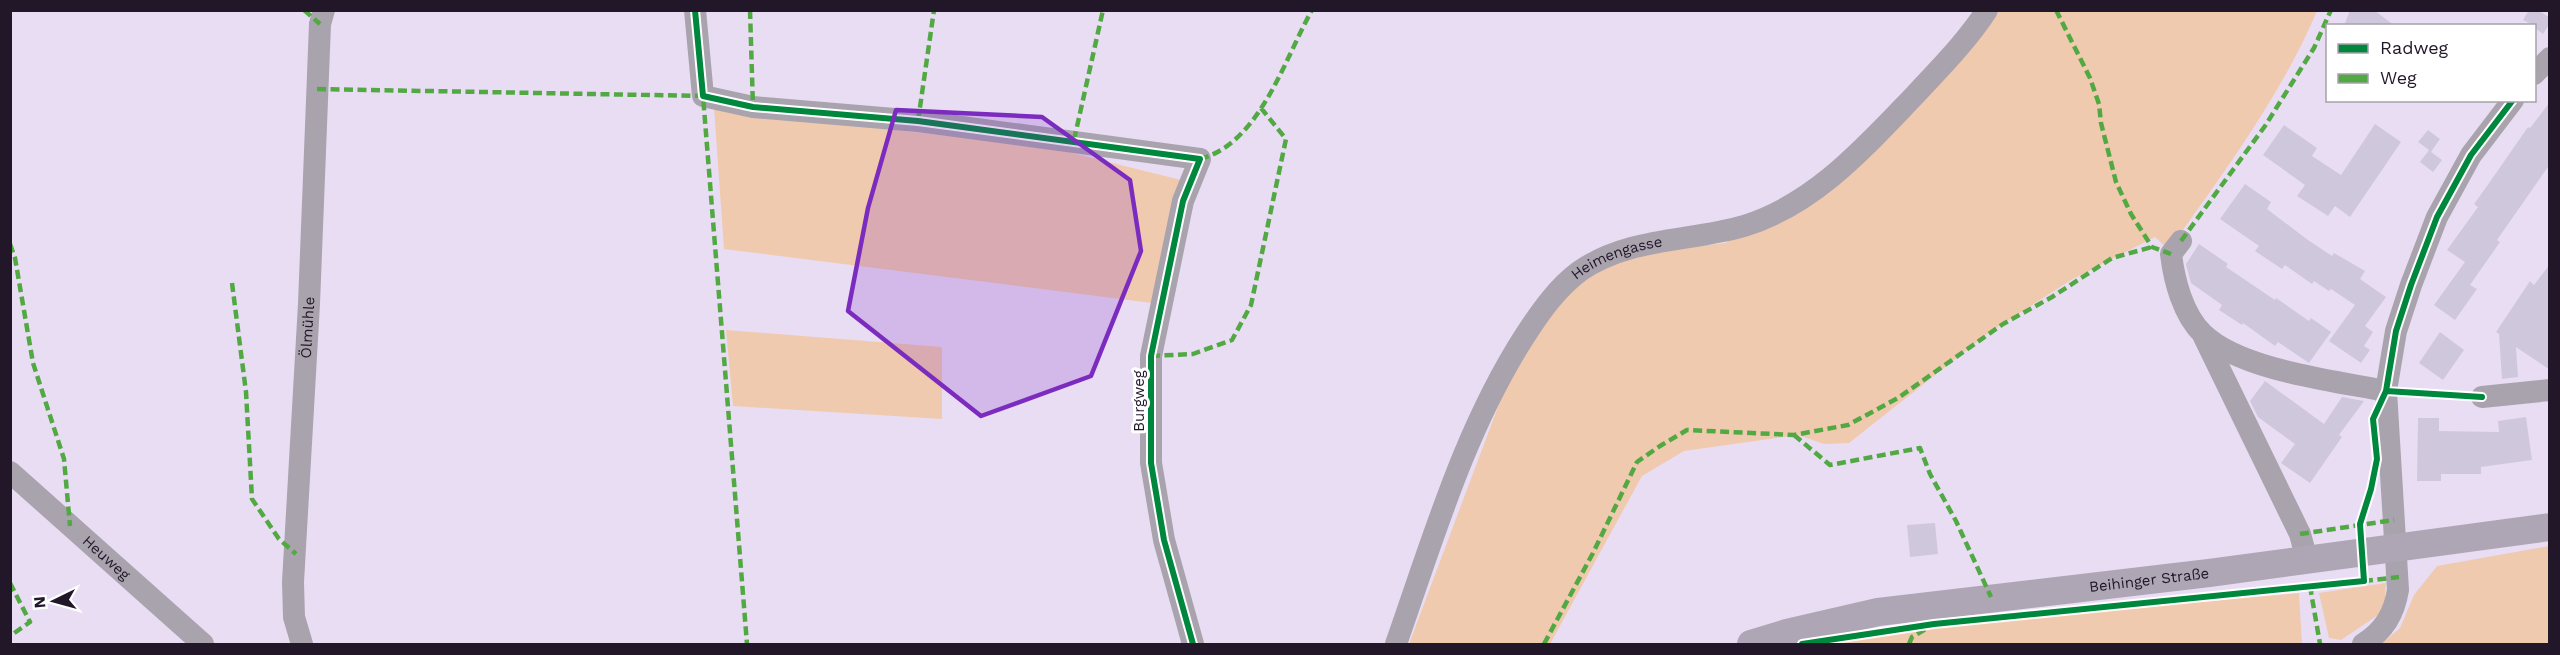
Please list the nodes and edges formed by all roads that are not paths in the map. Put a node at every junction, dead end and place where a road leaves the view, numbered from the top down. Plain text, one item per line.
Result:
1 (324, 10) edge
2 (695, 10) edge
3 (1987, 10) edge
4 (2550, 58) edge
5 (2536, 73) edge
6 (2511, 102) edge
7 (2181, 241) dead end
8 (2202, 333) junction
9 (2550, 390) edge
10 (2386, 391) junction
11 (2482, 397) dead end
12 (10, 472) edge
13 (2550, 527) edge
14 (2397, 548) junction
15 (2307, 560) junction
16 (203, 645) edge
17 (302, 645) edge
18 (1193, 645) edge
19 (1396, 645) edge
20 (1751, 645) edge
21 (2363, 645) edge

1 - 17 street, Ölmühle
2 - 18 street, Burgweg
3 - 19 street, Heimengasse
4 - 5 street
6 - 10 street
7 - 8 street
8 - 10 street
8 - 15 street
9 - 11 street
10 - 14 street
12 - 16 street, Heuweg
13 - 14 main road, Beihinger Straße
14 - 15 main road, Beihinger Straße
14 - 21 street
15 - 20 main road, Beihinger Straße

